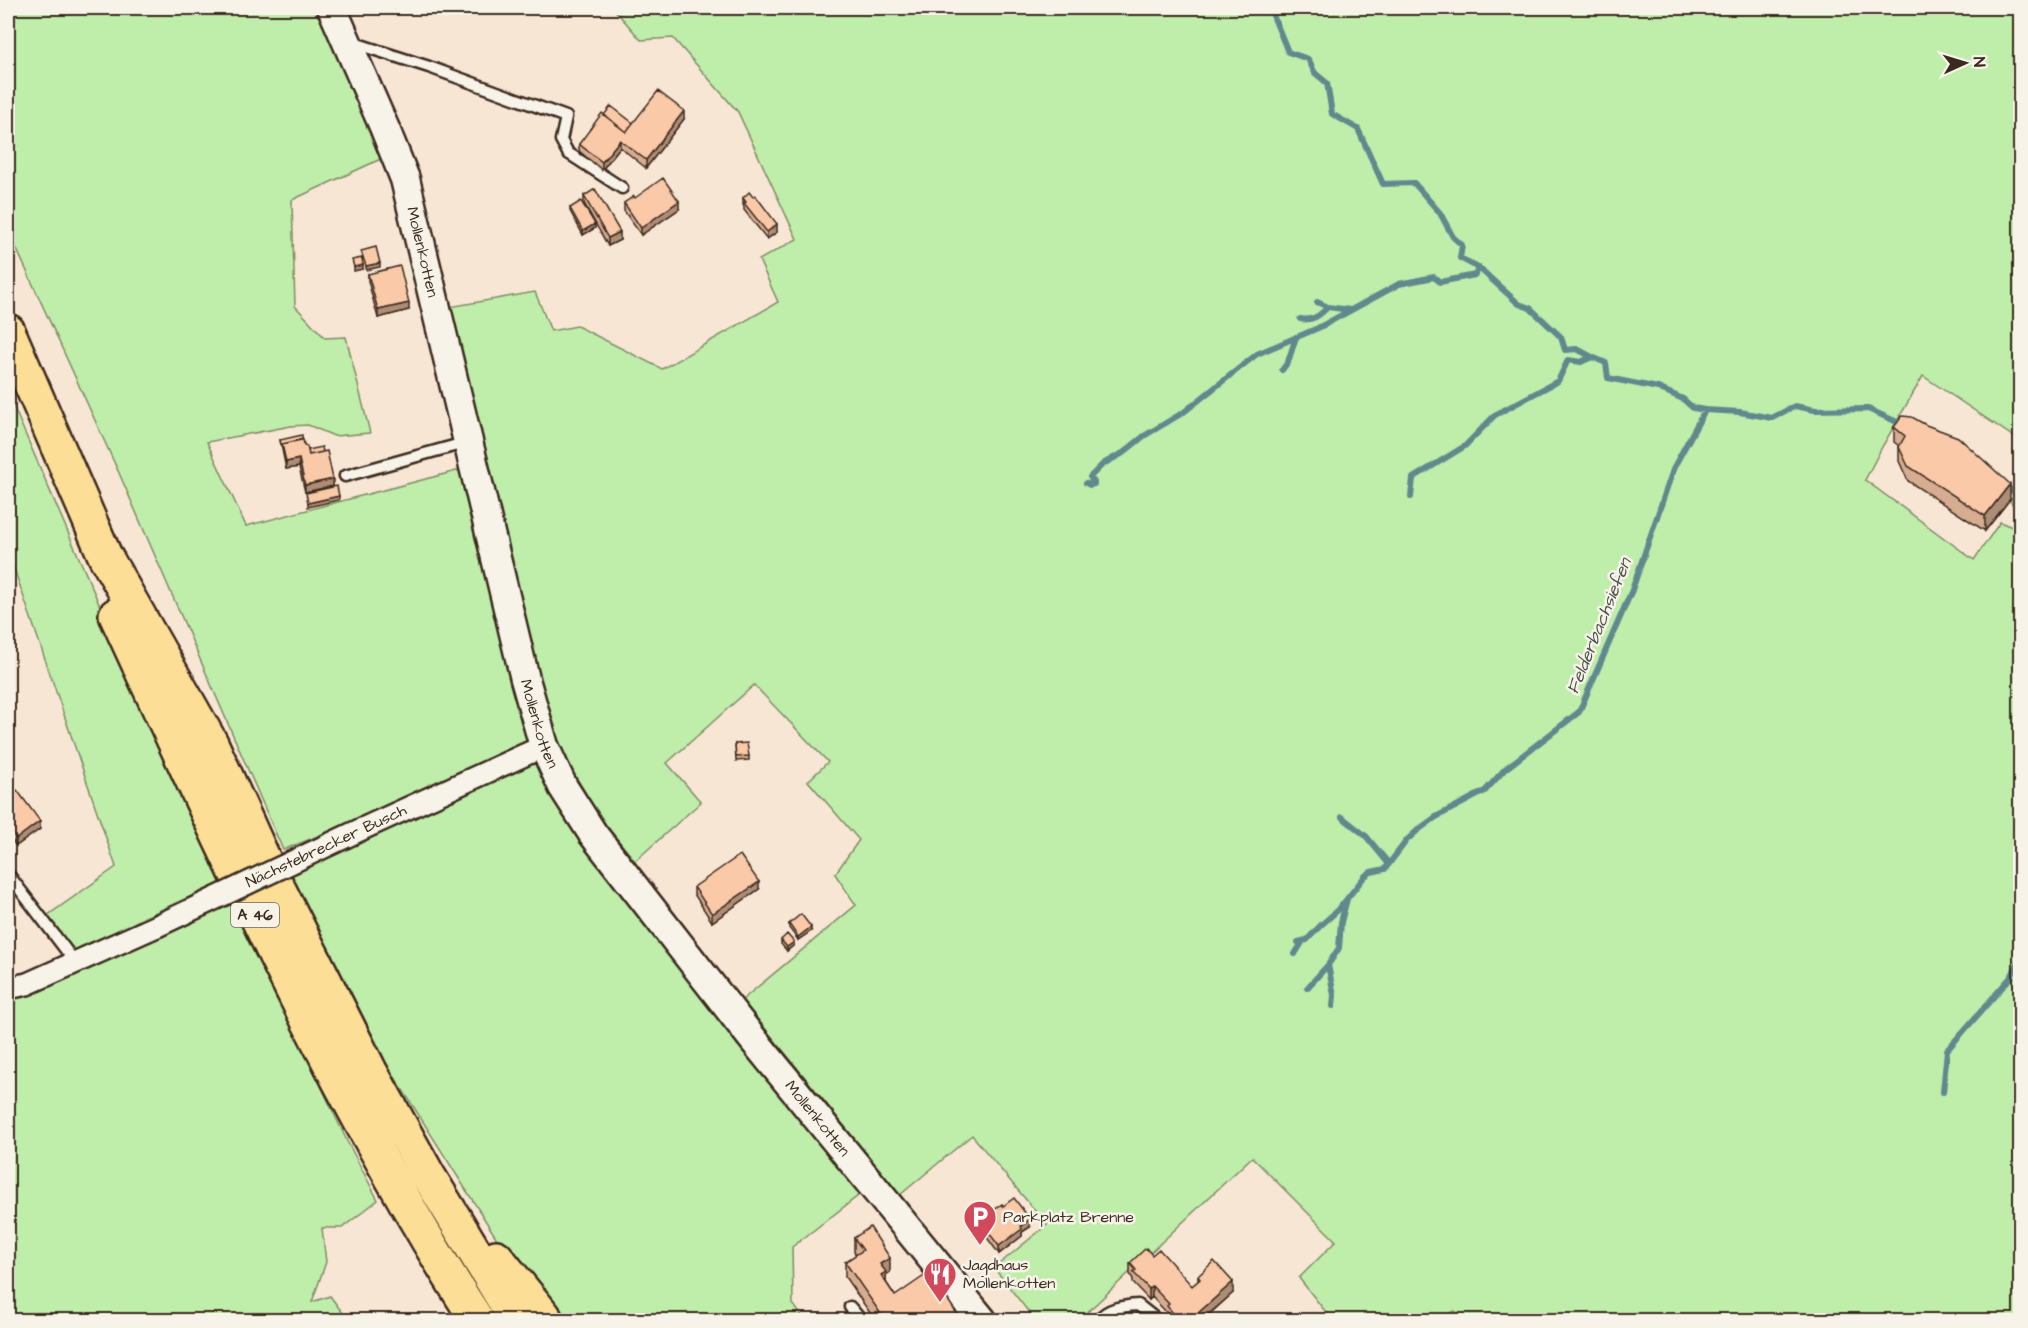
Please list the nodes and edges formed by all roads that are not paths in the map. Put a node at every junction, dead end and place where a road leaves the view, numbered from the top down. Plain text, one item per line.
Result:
1 (332, 8) edge
2 (345, 40) junction
3 (622, 188) dead end
4 (8, 331) edge
5 (8, 373) edge
6 (468, 442) junction
7 (345, 476) dead end
8 (544, 746) junction
9 (8, 874) edge
10 (75, 962) junction
11 (8, 988) edge
12 (850, 1306) dead end
13 (530, 1318) edge
14 (477, 1320) edge
15 (861, 1320) edge
16 (982, 1320) edge
17 (1098, 1320) edge
18 (1157, 1320) edge

1 - 2 main road, Mollenkotten
2 - 3 lane
2 - 6 main road, Mollenkotten
4 - 13 highway, A 46
5 - 14 highway, A 46
6 - 7 lane
6 - 8 main road, Mollenkotten
8 - 10 street, Nächstebrecker Busch, bridge
8 - 16 main road, Mollenkotten
9 - 10 lane
10 - 11 street, Nächstebrecker Busch
12 - 15 lane
17 - 18 lane

